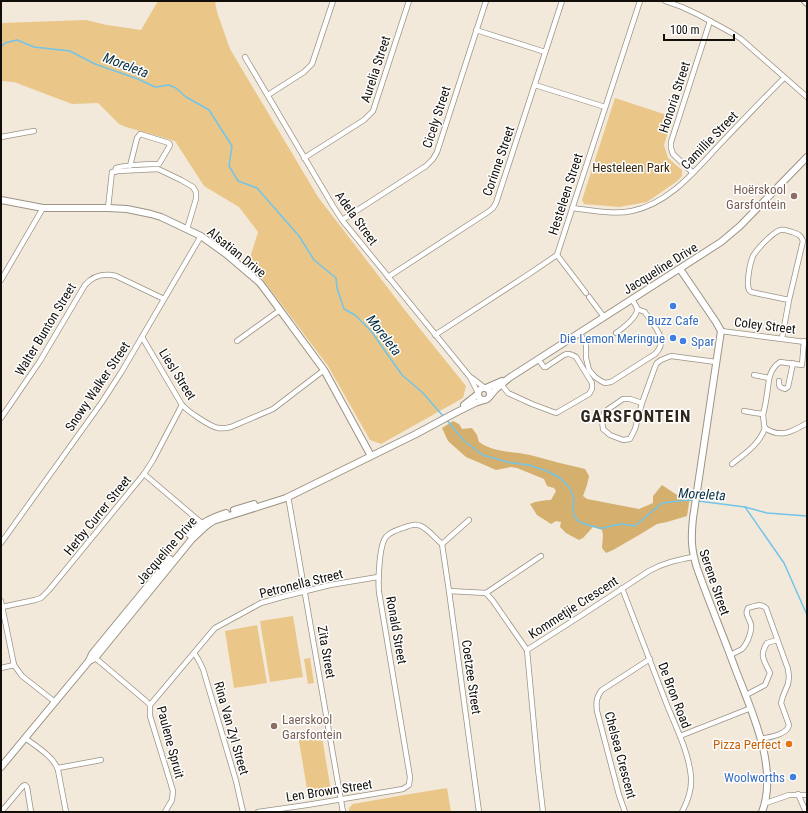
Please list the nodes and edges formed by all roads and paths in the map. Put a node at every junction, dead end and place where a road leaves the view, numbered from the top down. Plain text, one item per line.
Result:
1 (333, 1) edge
2 (409, 1) edge
3 (486, 1) edge
4 (562, 1) edge
5 (640, 1) edge
6 (665, 1) edge
7 (710, 21) junction
8 (476, 30) junction
9 (545, 52) junction
10 (245, 57) dead end
11 (784, 78) junction
12 (535, 85) junction
13 (268, 95) junction
14 (807, 97) edge
15 (605, 107) junction
16 (34, 131) dead end
17 (1, 138) edge
18 (807, 157) edge
19 (304, 158) junction
20 (130, 166) junction
21 (113, 173) junction
22 (692, 173) junction
23 (1, 200) edge
24 (43, 208) junction
25 (108, 208) junction
26 (572, 208) junction
27 (342, 220) junction
28 (187, 229) junction
29 (201, 236) junction
30 (557, 255) junction
31 (680, 268) junction
32 (388, 277) junction
33 (1, 280) edge
34 (164, 299) junction
35 (632, 299) junction
36 (790, 300) junction
37 (637, 309) junction
38 (280, 310) junction
39 (604, 317) junction
40 (721, 331) junction
41 (580, 332) junction
42 (616, 333) dead end
43 (435, 334) junction
44 (142, 337) junction
45 (782, 338) junction
46 (237, 341) dead end
47 (806, 342) edge
48 (538, 359) junction
49 (716, 362) junction
50 (793, 363) junction
51 (324, 370) junction
52 (754, 375) dead end
53 (470, 377) junction
54 (509, 378) junction
55 (769, 378) junction
56 (779, 382) dead end
57 (502, 384) junction
58 (485, 388) junction
59 (478, 394) junction
60 (490, 396) junction
61 (484, 400) junction
62 (642, 403) junction
63 (182, 405) junction
64 (3, 410) edge
65 (744, 410) dead end
66 (452, 414) junction
67 (764, 414) junction
68 (1, 418) edge
69 (807, 423) edge
70 (765, 428) junction
71 (371, 456) junction
72 (732, 464) dead end
73 (144, 474) junction
74 (288, 496) junction
75 (470, 520) dead end
76 (204, 524) junction
77 (1, 543) edge
78 (442, 544) junction
79 (541, 556) dead end
80 (693, 557) junction
81 (378, 577) junction
82 (622, 588) junction
83 (449, 590) junction
84 (305, 591) junction
85 (486, 593) junction
86 (1, 601) edge
87 (2, 607) junction
88 (777, 640) junction
89 (527, 650) junction
90 (194, 653) junction
91 (730, 655) junction
92 (92, 658) junction
93 (650, 660) junction
94 (14, 665) junction
95 (1, 668) edge
96 (746, 695) junction
97 (55, 702) junction
98 (150, 705) junction
99 (751, 708) junction
100 (680, 736) junction
101 (25, 738) junction
102 (761, 739) junction
103 (101, 760) dead end
104 (1, 767) edge
105 (58, 768) junction
106 (403, 789) joint
107 (798, 794) junction
108 (807, 795) edge
109 (341, 799) junction
110 (766, 803) junction
111 (1, 812) edge
112 (31, 812) edge
113 (66, 812) edge
114 (164, 812) edge
115 (243, 812) edge
116 (258, 812) edge
117 (343, 812) edge
118 (480, 812) edge
119 (543, 812) edge
120 (625, 812) edge
121 (682, 812) edge
122 (762, 812) edge
123 (806, 812) edge

1 - 13 street
2 - 19 street, Aurelia Street
3 - 8 street, Cicely Street
4 - 9 street, Corinne Street
5 - 15 street, Hesteleen Street
6 - 7 street
7 - 11 street
7 - 22 street, Honoria Street
8 - 9 street
8 - 27 street, Cicely Street
9 - 12 street, Corinne Street
10 - 13 street, Adela Street
11 - 14 street
11 - 22 street, Camillie Street
12 - 15 street
12 - 32 street, Corinne Street
13 - 19 street, Adela Street
15 - 26 street, Hesteleen Street
16 - 17 street
18 - 31 street, Jacqueline Drive
19 - 27 street, Adela Street
20 - 20 street
20 - 21 street
21 - 25 street
21 - 28 street
22 - 26 street, Camillie Street
23 - 24 street, Alsatian Drive
24 - 25 street, Alsatian Drive
24 - 33 street
25 - 28 street, Alsatian Drive
26 - 30 street, Hesteleen Street
27 - 32 street, Adela Street
28 - 29 street, Alsatian Drive
29 - 34 street, Snowy Walker Street
29 - 38 street, Alsatian Drive
30 - 39 street
30 - 43 street, Hesteleen Street
31 - 35 street, Jacqueline Drive
31 - 40 street
32 - 43 street, Adela Street
34 - 44 street, Snowy Walker Street
34 - 64 street, Walter Bunton Street
35 - 37 street
35 - 39 street, Jacqueline Drive
36 - 36 street
36 - 45 street
37 - 41 street
37 - 42 street
38 - 46 street
38 - 51 street, Alsatian Drive
39 - 41 street, Jacqueline Drive
40 - 45 street, Coley Street
40 - 49 street, Serene Street
41 - 48 street, Jacqueline Drive
43 - 53 street, Adela Street
44 - 63 street, Liesl Street
44 - 77 street, Snowy Walker Street
45 - 47 street, Coley Street
47 - 50 street
48 - 54 street, Jacqueline Drive
48 - 57 street
49 - 62 street
49 - 80 street, Serene Street
50 - 55 street
50 - 56 street
51 - 63 street, Liesl Street
51 - 71 street, Alsatian Drive
52 - 55 street
53 - 58 street, Adela Street
53 - 59 street, Adela Street
54 - 57 street, Jacqueline Drive
54 - 58 street, Jacqueline Drive
55 - 67 street
57 - 60 street, Jacqueline Drive
58 - 59 street
58 - 60 street
59 - 61 street
59 - 66 street, Jacqueline Drive
60 - 61 street
61 - 66 street, Jacqueline Drive
62 - 62 street
63 - 73 street, Herby Currer Street
64 - 68 street, Walter Bunton Street
65 - 67 street
66 - 71 street, Jacqueline Drive
67 - 70 street
69 - 70 street
70 - 72 street
71 - 74 street, Jacqueline Drive
73 - 76 street
73 - 87 street, Herby Currer Street
74 - 76 street, Jacqueline Drive
74 - 84 street, Zita Street
75 - 78 street
76 - 92 street, Jacqueline Drive
78 - 81 street, Ronald Street
78 - 83 street, Coetzee Street
79 - 85 street
80 - 82 street, Kommetjie Crescent
80 - 91 street, Serene Street
81 - 84 street, Petronella Street
81 - 106 street, Ronald Street
82 - 89 street, Kommetjie Crescent
82 - 93 street, De Bron Road
83 - 85 street
83 - 118 street, Coetzee Street
84 - 90 street, Petronella Street
84 - 109 street, Zita Street
85 - 89 street
86 - 87 street
87 - 94 street
88 - 91 street
88 - 96 street
88 - 102 street
89 - 119 street, Kommetjie Crescent
90 - 98 street, Petronella Street
90 - 115 street, Rina Van Zyl Street
91 - 96 street, Serene Street
92 - 97 street, Jacqueline Drive
92 - 98 street, Paulene Spruit
93 - 100 street, De Bron Road
93 - 120 street, Chelsea Crescent
94 - 95 street
94 - 97 street
96 - 99 street, Serene Street
97 - 101 street, Jacqueline Drive
98 - 114 street, Paulene Spruit
99 - 100 street
99 - 102 street, Serene Street
100 - 121 street, De Bron Road
101 - 104 street, Jacqueline Drive
101 - 105 street
102 - 110 street, Serene Street
103 - 105 street
105 - 113 street
106 - 109 street, Len Brown Street
107 - 108 street
107 - 110 street
107 - 123 street
109 - 116 street, Len Brown Street
109 - 117 street, Zita Street
110 - 122 street, Serene Street
111 - 112 street

